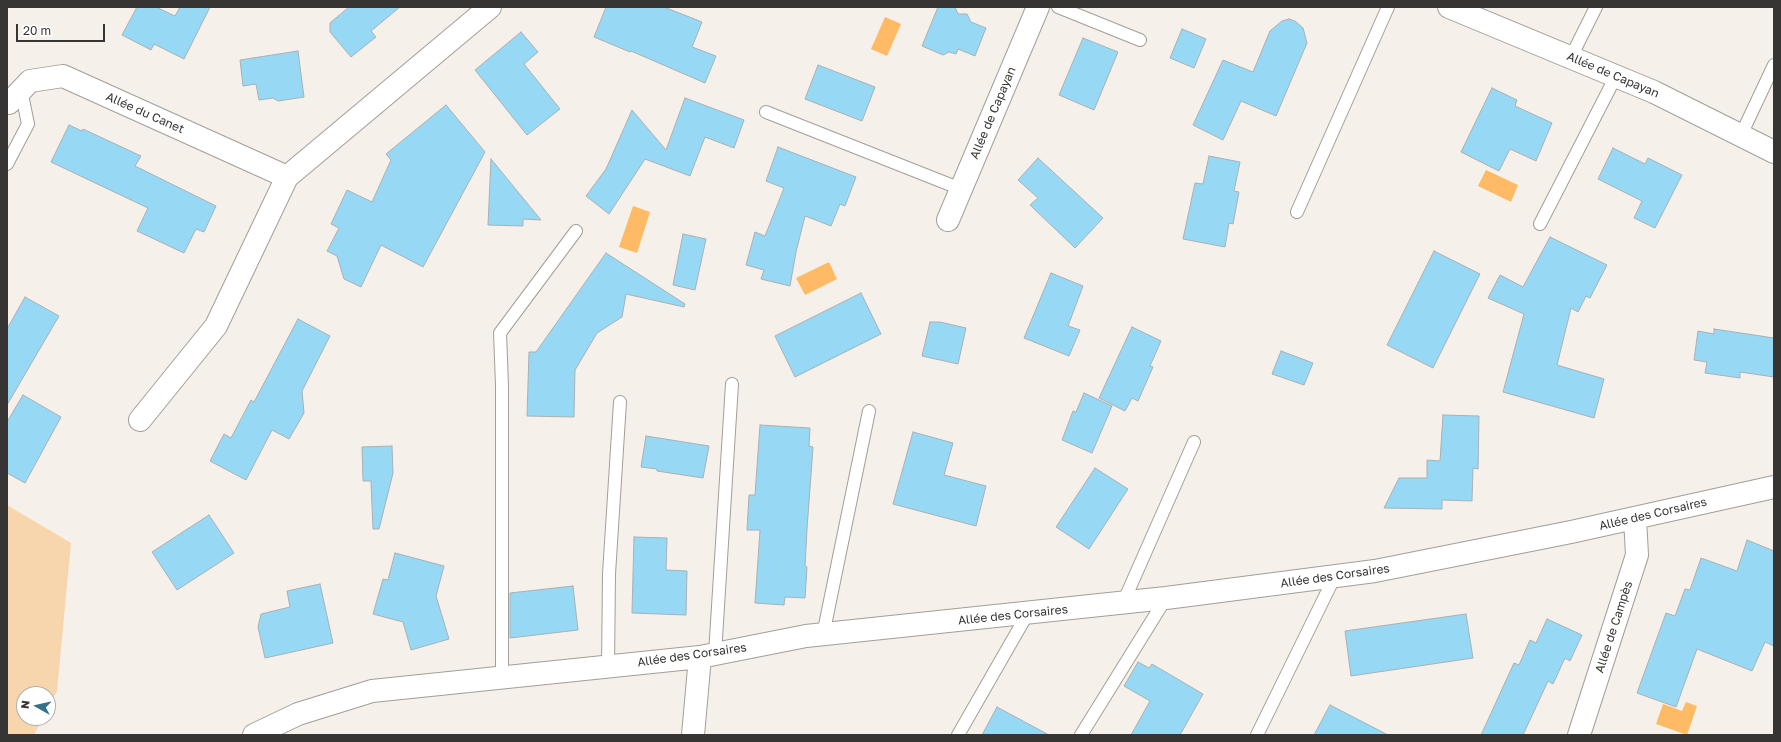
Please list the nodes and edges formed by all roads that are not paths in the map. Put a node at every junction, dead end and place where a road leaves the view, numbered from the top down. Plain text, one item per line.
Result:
1 (1038, 7) edge
2 (1058, 7) edge
3 (1388, 7) edge
4 (1449, 7) edge
5 (1596, 7) edge
6 (479, 10) edge
7 (1140, 40) dead end
8 (1571, 57) junction
9 (1774, 65) edge
10 (1616, 76) junction
11 (14, 96) edge
12 (766, 112) dead end
13 (1741, 135) junction
14 (1774, 152) edge
15 (7, 164) edge
16 (287, 177) junction
17 (961, 189) junction
18 (1298, 212) dead end
19 (948, 220) dead end
20 (1540, 224) dead end
21 (576, 231) dead end
22 (732, 384) dead end
23 (620, 402) dead end
24 (869, 411) dead end
25 (140, 420) dead end
26 (1194, 442) dead end
27 (1774, 487) edge
28 (1635, 518) junction
29 (1335, 576) junction
30 (1166, 598) junction
31 (1123, 603) junction
32 (1028, 613) junction
33 (823, 635) junction
34 (707, 656) junction
35 (608, 667) junction
36 (502, 678) junction
37 (254, 735) edge
38 (693, 735) edge
39 (958, 735) edge
40 (1081, 735) edge
41 (1257, 735) edge
42 (1579, 735) edge

1 - 17 street, Allée de Capayan
2 - 7 lane
3 - 18 lane
4 - 8 street, Allée de Capayan
5 - 8 lane
6 - 16 street
8 - 10 street, Allée de Capayan
9 - 13 lane
10 - 13 street, Allée de Capayan
10 - 20 lane
11 - 15 lane
11 - 16 street, Allée du Canet
12 - 17 lane
13 - 14 street, Allée de Capayan
16 - 25 street
17 - 19 street, Allée de Capayan
21 - 36 lane
22 - 34 lane
23 - 35 lane
24 - 33 lane
26 - 31 lane
27 - 28 street, Allée des Corsaires
28 - 29 street, Allée des Corsaires
28 - 42 street, Allée de Campès
29 - 30 street, Allée des Corsaires
29 - 41 lane
30 - 31 street, Allée des Corsaires
30 - 40 lane
31 - 32 street, Allée des Corsaires
32 - 33 street, Allée des Corsaires
32 - 39 lane
33 - 34 street, Allée des Corsaires
34 - 35 street, Allée des Corsaires
34 - 38 street
35 - 36 street, Allée des Corsaires
36 - 37 street, Allée des Corsaires

